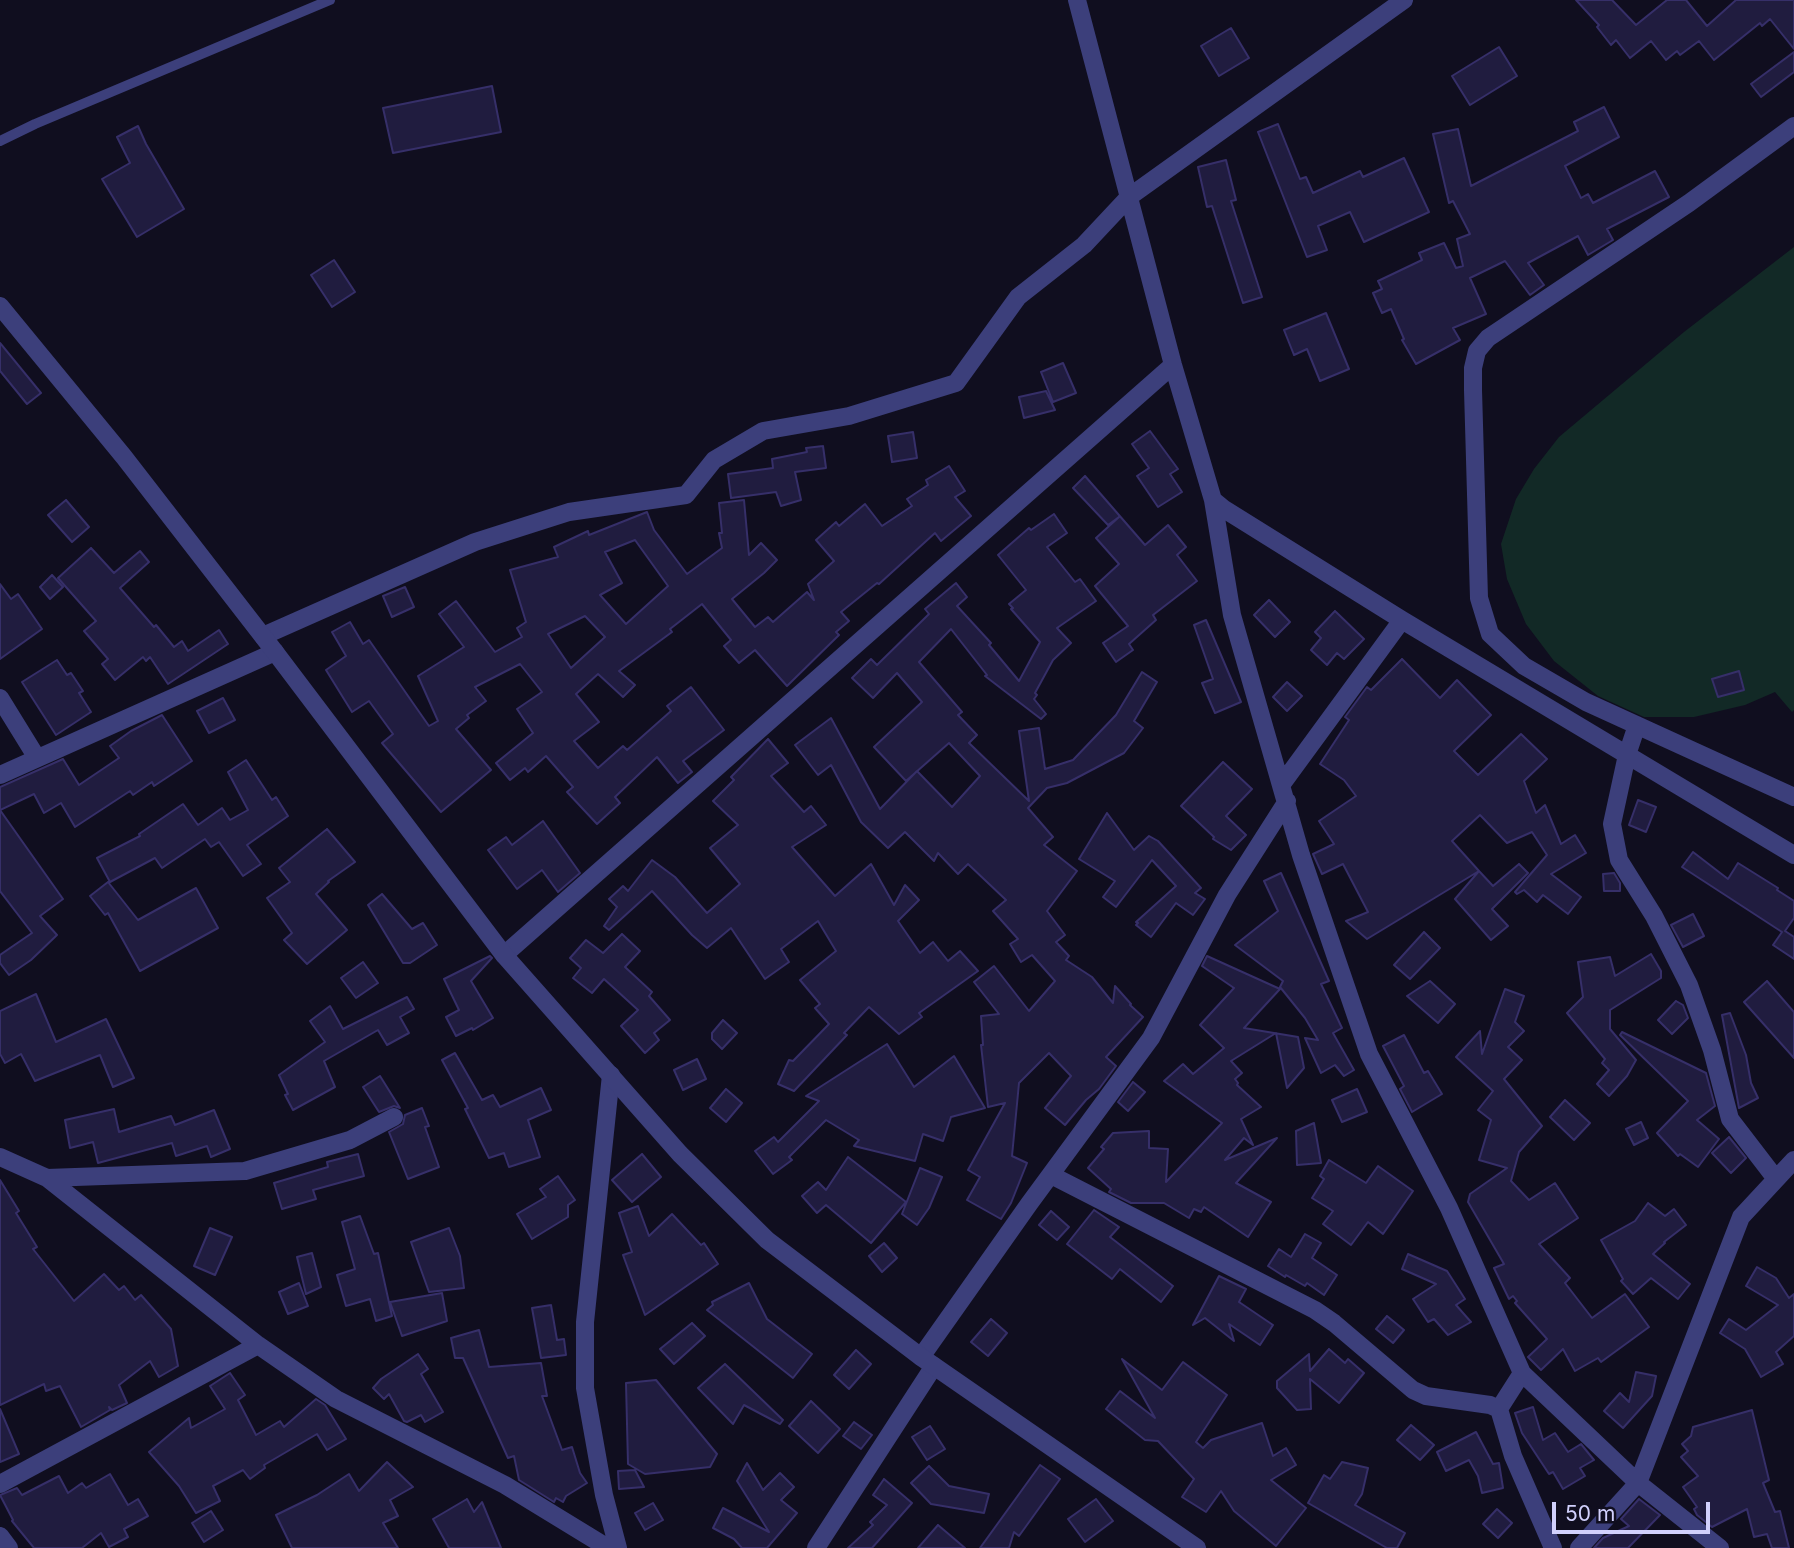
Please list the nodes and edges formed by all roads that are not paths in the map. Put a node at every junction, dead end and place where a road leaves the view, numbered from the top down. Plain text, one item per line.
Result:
1 (330, 0) edge
2 (1077, 0) edge
3 (1404, 0) edge
4 (1794, 126) edge
5 (0, 141) edge
6 (1129, 197) junction
7 (0, 306) edge
8 (1173, 365) junction
9 (1213, 500) junction
10 (1402, 620) junction
11 (263, 636) junction
12 (275, 652) junction
13 (0, 698) edge
14 (1637, 725) junction
15 (1627, 755) junction
16 (37, 758) junction
17 (0, 775) edge
18 (1284, 792) junction
19 (1794, 797) edge
20 (1794, 855) edge
21 (503, 955) junction
22 (611, 1075) junction
23 (394, 1117) dead end
24 (0, 1157) edge
25 (1794, 1160) edge
26 (1051, 1175) junction
27 (47, 1178) junction
28 (1776, 1179) junction
29 (258, 1345) junction
30 (928, 1362) junction
31 (1522, 1373) junction
32 (1499, 1409) junction
33 (1638, 1483) junction
34 (0, 1484) edge
35 (0, 1536) edge
36 (9, 1548) edge
37 (608, 1548) edge
38 (618, 1548) edge
39 (816, 1548) edge
40 (1196, 1548) edge
41 (1553, 1548) edge
42 (1579, 1548) edge
43 (1720, 1548) edge

1 - 5 lane
2 - 6 street
3 - 6 street
4 - 14 street
6 - 8 street
6 - 11 street
7 - 11 street
8 - 9 street
8 - 21 street
9 - 10 street
9 - 18 street
10 - 15 street
10 - 18 street
11 - 12 street
12 - 16 street
12 - 21 street
13 - 16 street
14 - 15 street
14 - 19 street
15 - 20 street
15 - 28 street
16 - 17 street
18 - 26 street
18 - 31 street
21 - 22 street
22 - 30 street
22 - 38 street
23 - 27 street
24 - 27 street
25 - 28 street
26 - 30 street
26 - 32 street
27 - 29 street
28 - 33 street
29 - 34 street
29 - 37 street
30 - 39 street
30 - 40 street
31 - 32 street
31 - 33 street
32 - 41 street
33 - 42 street
33 - 43 street
35 - 36 street

